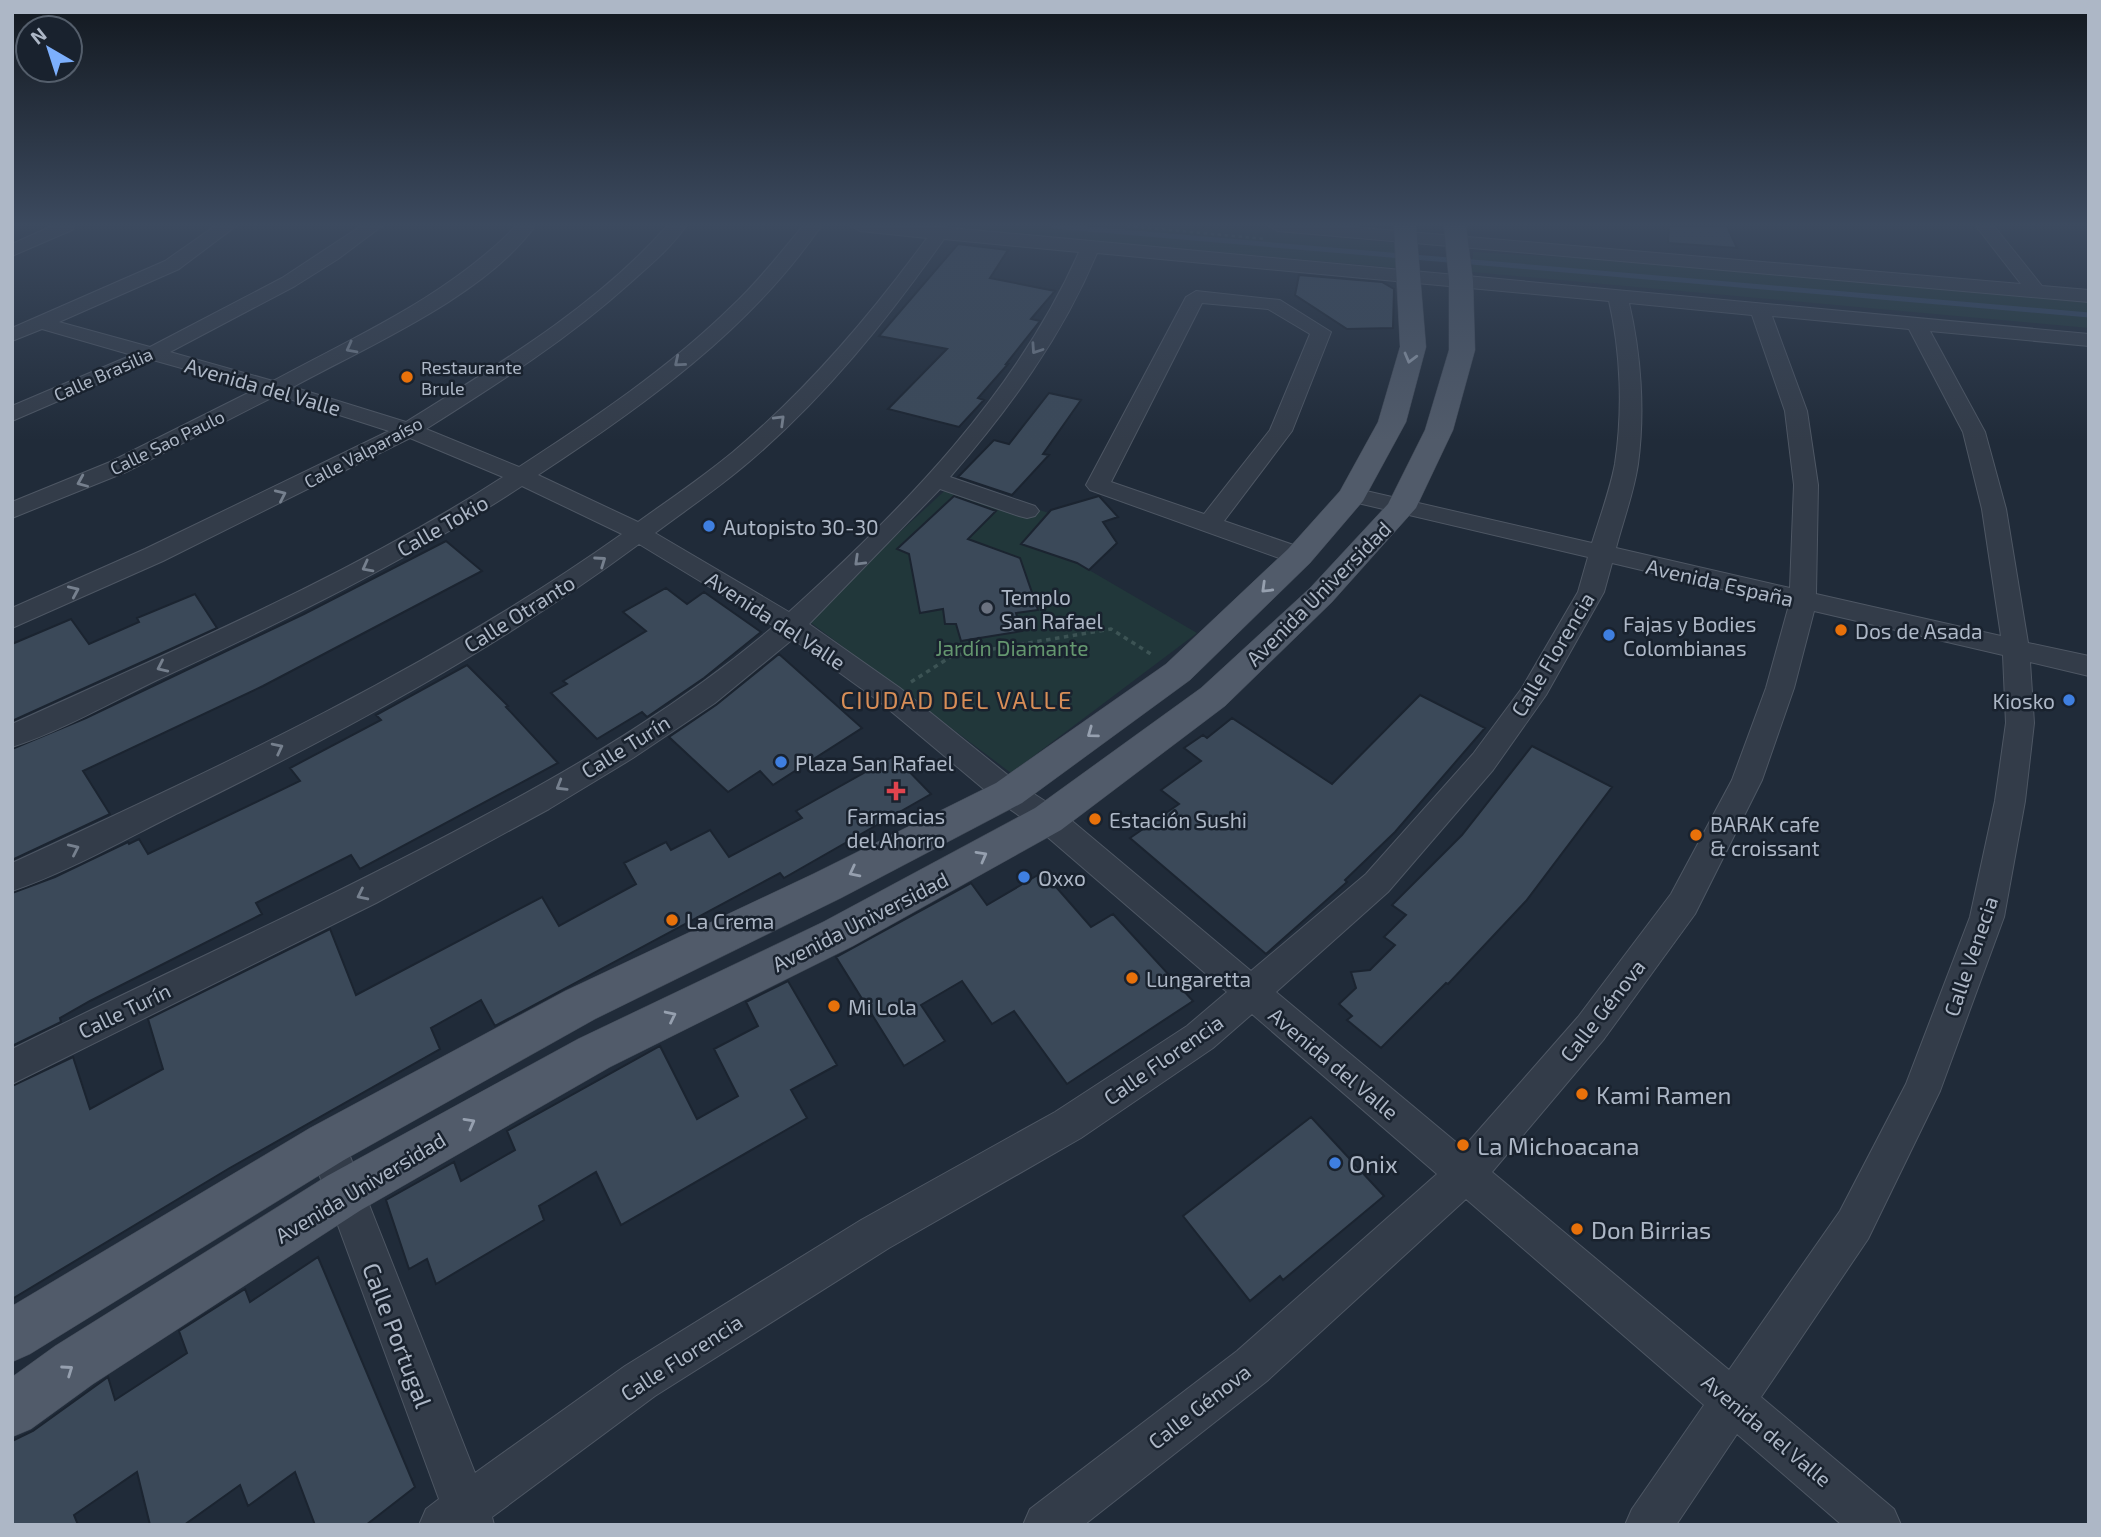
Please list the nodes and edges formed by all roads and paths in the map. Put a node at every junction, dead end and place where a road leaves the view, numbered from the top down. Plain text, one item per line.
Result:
1 (99, 298) edge
2 (256, 298) edge
3 (440, 298) edge
4 (602, 298) edge
5 (748, 298) edge
6 (892, 298) edge
7 (1067, 298) edge
8 (1410, 298) edge
9 (1460, 298) edge
10 (1618, 298) edge
11 (1647, 298) edge
12 (1759, 308) junction
13 (42, 323) junction
14 (1916, 324) junction
15 (12, 335) edge
16 (2081, 339) edge
17 (151, 354) junction
18 (2089, 362) edge
19 (275, 388) junction
20 (12, 414) edge
21 (409, 430) junction
22 (523, 477) junction
23 (936, 480) junction
24 (1353, 495) junction
25 (1401, 508) junction
26 (12, 511) edge
27 (1027, 511) dead end
28 (1208, 525) junction
29 (640, 534) junction
30 (1601, 554) junction
31 (1299, 556) junction
32 (1803, 601) junction
33 (12, 619) edge
34 (792, 625) junction
35 (2016, 649) junction
36 (2089, 666) edge
37 (1178, 672) junction
38 (890, 695) junction
39 (12, 736) edge
40 (1009, 793) junction
41 (1048, 819) junction
42 (12, 878) edge
43 (1251, 993) junction
44 (12, 1067) edge
45 (327, 1144) junction
46 (1465, 1174) junction
47 (344, 1193) junction
48 (12, 1336) edge
49 (1733, 1401) junction
50 (12, 1410) edge
51 (459, 1519) edge
52 (1046, 1525) edge
53 (1648, 1525) edge
54 (1878, 1525) edge

1 - 13 street
2 - 17 street, Calle Brasilia
3 -> 19 street, Calle Sao Paulo
4 - 21 street, Calle Valparaíso
5 -> 22 street, Calle Tokio
29 -> 6 street, Calle Otranto
7 -> 23 street, Calle Turín
8 -> 24 main road, Avenida Universidad
9 - 25 main road, Avenida Universidad
10 - 30 street, Calle Florencia
11 - 12 street
12 - 14 street
12 - 32 street, Calle Génova
13 - 15 street
13 - 17 street, Avenida del Valle
14 - 16 street
14 - 35 street, Calle Venecia
16 - 18 street
17 - 19 street, Avenida del Valle
17 - 20 street, Calle Brasilia
19 - 21 street, Avenida del Valle
19 -> 26 street, Calle Sao Paulo
21 - 22 street, Avenida del Valle
33 -> 21 street, Calle Valparaíso
22 - 29 street, Avenida del Valle
22 -> 39 street, Calle Tokio
23 - 27 street
23 -> 34 street, Calle Turín
24 - 25 street, Avenida España
24 - 31 main road, Avenida Universidad
25 - 30 street, Avenida España
25 - 41 main road, Avenida Universidad
28 - 28 street
28 - 31 street
29 - 34 street, Avenida del Valle
42 -> 29 street, Calle Otranto
30 - 32 street, Avenida España
30 - 43 street, Calle Florencia
31 -> 37 main road, Avenida Universidad
32 - 35 street, Avenida España
32 - 46 street, Calle Génova
34 - 38 street, Avenida del Valle
34 -> 44 street, Calle Turín
35 - 36 street, Avenida España
35 - 49 street, Calle Venecia
37 - 38 path
37 -> 40 main road, Avenida Universidad
38 - 40 street, Avenida del Valle
40 - 41 street, Avenida del Valle
40 -> 45 main road, Avenida Universidad
41 - 43 street, Avenida del Valle
47 -> 41 main road, Avenida Universidad
43 - 46 street, Avenida del Valle
43 - 51 street, Calle Florencia
45 - 47 street, Calle Portugal
45 - 48 main road, Avenida Universidad
46 - 49 street, Avenida del Valle
46 - 52 street, Calle Génova
50 -> 47 main road, Avenida Universidad
47 - 51 street, Calle Portugal
49 - 53 street, Calle Venecia
49 - 54 street, Avenida del Valle

